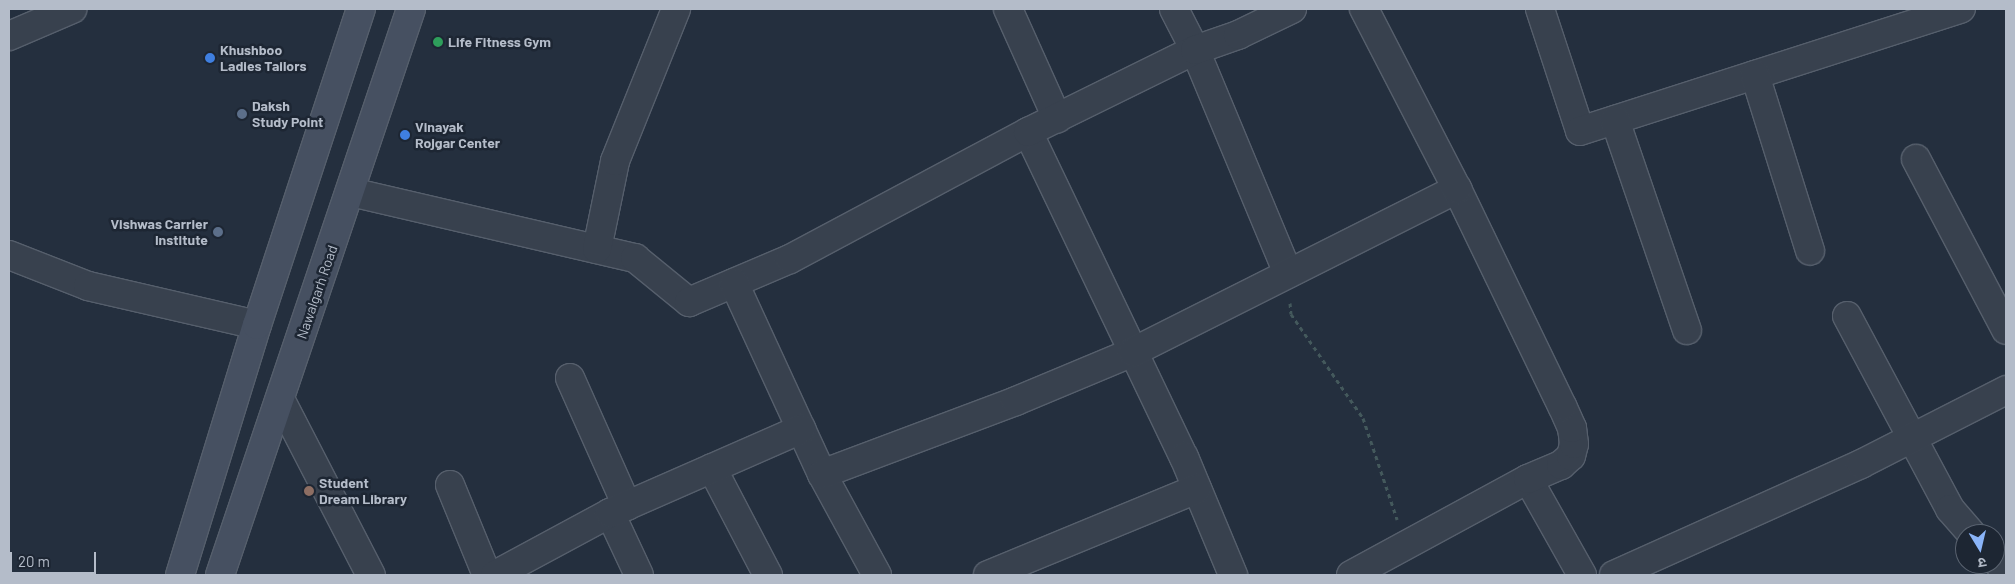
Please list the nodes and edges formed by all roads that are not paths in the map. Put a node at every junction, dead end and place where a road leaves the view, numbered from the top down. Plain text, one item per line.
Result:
1 (72, 9) edge
2 (361, 9) edge
3 (411, 9) edge
4 (676, 9) edge
5 (1008, 9) edge
6 (1174, 9) edge
7 (1292, 9) edge
8 (1364, 9) edge
9 (1540, 9) edge
10 (1961, 9) edge
11 (9, 36) edge
12 (1195, 50) junction
13 (1756, 75) junction
14 (1057, 118) junction
15 (1615, 120) junction
16 (1028, 132) junction
17 (1916, 159) dead end
18 (1457, 189) junction
19 (351, 192) junction
20 (597, 249) junction
21 (1810, 251) dead end
22 (9, 255) edge
23 (1288, 273) junction
24 (734, 283) junction
25 (1847, 316) dead end
26 (257, 325) junction
27 (1687, 330) dead end
28 (2006, 330) edge
29 (1133, 352) junction
30 (570, 378) dead end
31 (2006, 390) edge
32 (280, 399) junction
33 (801, 429) junction
34 (1914, 438) junction
35 (712, 468) junction
36 (822, 474) junction
37 (1528, 479) junction
38 (450, 485) dead end
39 (1197, 489) junction
40 (618, 510) junction
41 (1963, 524) edge
42 (180, 575) edge
43 (220, 575) edge
44 (371, 575) edge
45 (488, 575) edge
46 (496, 575) edge
47 (639, 575) edge
48 (768, 575) edge
49 (877, 575) edge
50 (988, 575) edge
51 (1233, 575) edge
52 (1353, 575) edge
53 (1582, 575) edge
54 (1614, 575) edge

1 - 11 street
2 - 26 street
3 - 19 street, Nawalgarh Road
4 - 20 street
5 - 14 street
6 - 12 street
7 - 12 street
8 - 18 street
9 - 15 street
10 - 13 street
12 - 14 street
12 - 23 street
13 - 15 street
13 - 21 street
14 - 16 street
15 - 27 street
16 - 24 street
16 - 29 street
17 - 28 street
18 - 23 street
18 - 37 street
19 - 20 street
19 - 32 street, Nawalgarh Road
20 - 24 street
22 - 26 street
23 - 29 street
24 - 33 street
25 - 34 street
26 - 42 street
29 - 36 street
29 - 39 street
30 - 40 street
31 - 34 street
32 - 43 street, Nawalgarh Road
32 - 44 street
33 - 35 street
33 - 36 street
34 - 41 street
34 - 54 street
35 - 40 street
35 - 48 street
36 - 49 street
37 - 52 street
37 - 53 street
38 - 45 street
39 - 50 street
39 - 51 street
40 - 46 street
40 - 47 street

